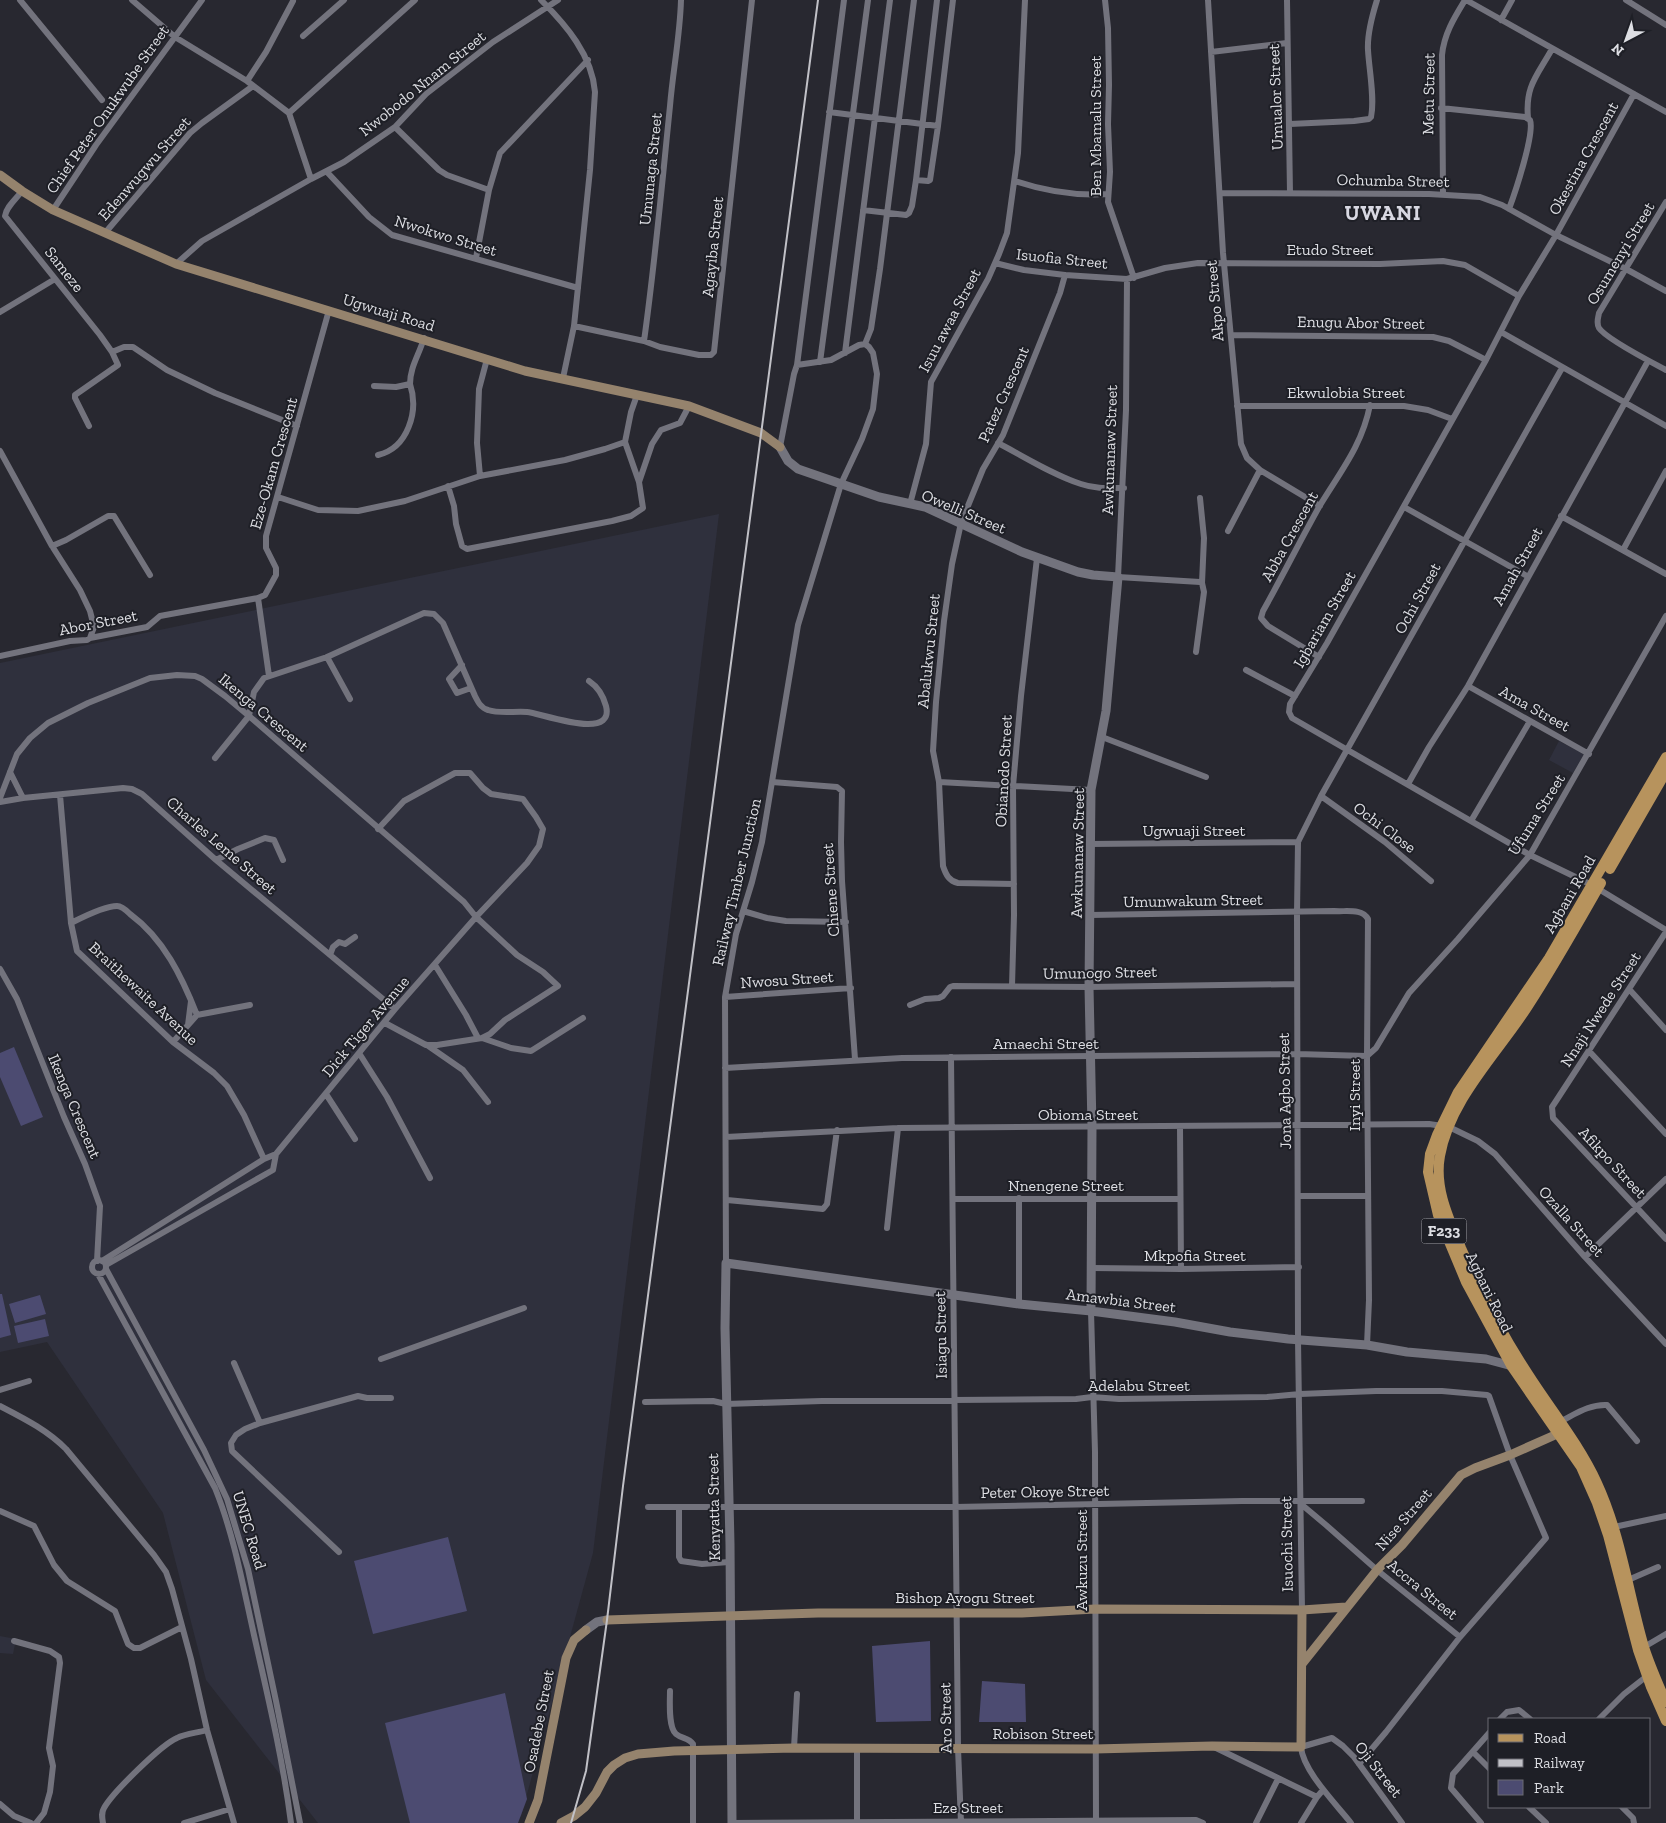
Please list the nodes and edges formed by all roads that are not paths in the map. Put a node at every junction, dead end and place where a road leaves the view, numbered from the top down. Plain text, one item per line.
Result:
1 (20, 0) edge
2 (132, 0) edge
3 (202, 0) edge
4 (344, 0) edge
5 (415, 0) edge
6 (541, 0) edge
7 (558, 0) edge
8 (681, 0) edge
9 (752, 0) edge
10 (844, 0) edge
11 (868, 0) edge
12 (890, 0) edge
13 (914, 0) edge
14 (937, 0) edge
15 (953, 0) edge
16 (1025, 0) edge
17 (1105, 0) edge
18 (1208, 0) edge
19 (1287, 0) edge
20 (1377, 0) edge
21 (1465, 0) edge
22 (1512, 0) edge
23 (1626, 0) edge
24 (293, 1) dead end
25 (547, 6) junction
26 (1501, 20) junction
27 (1666, 25) edge
28 (302, 36) dead end
29 (175, 37) junction
30 (1287, 43) junction
31 (1552, 49) junction
32 (1211, 52) junction
33 (588, 60) junction
34 (246, 81) junction
35 (253, 86) junction
36 (1634, 94) junction
37 (102, 100) dead end
38 (1442, 108) junction
39 (830, 112) junction
40 (1666, 112) edge
41 (289, 113) junction
42 (852, 114) junction
43 (876, 118) junction
44 (1528, 118) junction
45 (899, 120) junction
46 (922, 123) junction
47 (1290, 124) junction
48 (938, 126) junction
49 (395, 127) junction
50 (327, 172) junction
51 (0, 175) edge
52 (311, 179) junction
53 (916, 180) junction
54 (1015, 181) junction
55 (489, 190) junction
56 (22, 191) junction
57 (1220, 193) junction
58 (1290, 193) junction
59 (1107, 194) junction
60 (1443, 194) junction
61 (1666, 202) edge
62 (1509, 209) junction
63 (53, 210) junction
64 (863, 210) junction
65 (887, 213) junction
66 (105, 233) junction
67 (1556, 235) junction
68 (476, 258) junction
69 (995, 263) junction
70 (1224, 263) junction
71 (176, 264) junction
72 (1626, 269) junction
73 (1065, 275) junction
74 (1130, 278) junction
75 (55, 279) junction
76 (578, 288) junction
77 (1666, 291) edge
78 (1519, 296) junction
79 (329, 310) junction
80 (1, 311) edge
81 (574, 326) junction
82 (1500, 332) junction
83 (1231, 335) junction
84 (424, 338) junction
85 (644, 341) junction
86 (864, 344) junction
87 (112, 352) junction
88 (845, 353) junction
89 (487, 359) junction
90 (1486, 360) junction
91 (1648, 361) junction
92 (820, 362) junction
93 (797, 365) junction
94 (1562, 368) junction
95 (1666, 370) edge
96 (563, 378) junction
97 (410, 384) junction
98 (374, 386) dead end
99 (637, 395) junction
100 (1624, 403) junction
101 (1370, 405) junction
102 (689, 406) junction
103 (1237, 406) junction
104 (1452, 419) junction
105 (89, 426) dead end
106 (297, 426) junction
107 (1666, 426) edge
108 (625, 442) junction
109 (998, 443) junction
110 (780, 447) junction
111 (0, 451) edge
112 (378, 455) dead end
113 (1260, 470) junction
114 (1666, 471) edge
115 (480, 476) junction
116 (639, 482) junction
117 (841, 484) junction
118 (448, 486) junction
119 (1124, 488) junction
120 (278, 498) junction
121 (1200, 498) dead end
122 (910, 504) junction
123 (1320, 506) junction
124 (1404, 507) junction
125 (1561, 516) junction
126 (960, 523) junction
127 (1228, 531) dead end
128 (1464, 541) junction
129 (52, 546) junction
130 (1623, 550) junction
131 (1037, 558) junction
132 (1666, 574) edge
133 (150, 576) dead end
134 (1527, 576) junction
135 (1118, 577) junction
136 (1202, 583) junction
137 (258, 598) junction
138 (1666, 616) edge
139 (90, 638) junction
140 (1196, 652) dead end
141 (0, 656) edge
142 (327, 657) junction
143 (1319, 657) junction
144 (462, 665) junction
145 (1246, 670) dead end
146 (269, 676) junction
147 (589, 681) dead end
148 (1468, 686) junction
149 (471, 688) junction
150 (1295, 696) junction
151 (350, 699) dead end
152 (249, 716) junction
153 (1530, 721) junction
154 (1102, 737) junction
155 (1347, 750) junction
156 (1589, 754) junction
157 (1666, 757) edge
158 (215, 758) dead end
159 (10, 772) junction
160 (1666, 772) edge
161 (1206, 777) dead end
162 (772, 782) junction
163 (939, 782) junction
164 (1408, 784) junction
165 (1013, 786) junction
166 (1091, 790) junction
167 (60, 795) junction
168 (1321, 796) junction
169 (0, 798) edge
170 (23, 798) junction
171 (0, 802) edge
172 (1471, 821) junction
173 (378, 829) junction
174 (1298, 842) junction
175 (1090, 844) junction
176 (1530, 855) junction
177 (216, 860) junction
178 (283, 860) dead end
179 (1431, 881) dead end
180 (1014, 884) junction
181 (1595, 887) junction
182 (743, 910) junction
183 (1297, 913) junction
184 (1090, 915) junction
185 (476, 917) junction
186 (846, 922) junction
187 (71, 923) junction
188 (1666, 931) edge
189 (355, 937) dead end
190 (330, 955) junction
191 (435, 965) junction
192 (0, 969) edge
193 (1297, 984) junction
194 (1012, 986) junction
195 (1089, 987) junction
196 (851, 988) junction
197 (1629, 989) junction
198 (725, 997) junction
199 (191, 1000) junction
200 (910, 1005) dead end
201 (250, 1006) dead end
202 (395, 1009) junction
203 (197, 1014) junction
204 (583, 1018) dead end
205 (385, 1023) junction
206 (188, 1025) junction
207 (1666, 1030) edge
208 (480, 1038) junction
209 (172, 1042) junction
210 (426, 1044) junction
211 (1589, 1051) junction
212 (359, 1053) junction
213 (1297, 1054) junction
214 (1367, 1056) junction
215 (951, 1057) junction
216 (1090, 1057) junction
217 (855, 1059) junction
218 (725, 1068) junction
219 (326, 1094) junction
220 (1556, 1101) joint
221 (488, 1102) dead end
222 (1368, 1123) junction
223 (1298, 1126) junction
224 (1445, 1126) junction
225 (1092, 1127) junction
226 (1180, 1127) junction
227 (898, 1128) junction
228 (952, 1128) junction
229 (837, 1130) junction
230 (1666, 1134) edge
231 (726, 1137) junction
232 (355, 1139) dead end
233 (276, 1154) junction
234 (264, 1158) junction
235 (430, 1178) dead end
236 (1666, 1180) edge
237 (1299, 1196) junction
238 (1368, 1196) junction
239 (1020, 1198) junction
240 (1091, 1198) junction
241 (954, 1199) junction
242 (1179, 1199) junction
243 (727, 1200) junction
244 (1636, 1207) junction
245 (887, 1228) dead end
246 (1666, 1239) edge
247 (1585, 1257) junction
248 (726, 1263) junction
249 (103, 1264) junction
250 (1299, 1267) junction
251 (1092, 1268) junction
252 (1181, 1269) junction
253 (98, 1274) junction
254 (953, 1294) junction
255 (1020, 1304) junction
256 (524, 1308) dead end
257 (1091, 1311) junction
258 (1298, 1340) junction
259 (1666, 1344) edge
260 (1367, 1345) junction
261 (381, 1359) dead end
262 (234, 1363) dead end
263 (1518, 1366) junction
264 (29, 1381) dead end
265 (0, 1390) edge
266 (1300, 1394) junction
267 (1092, 1397) junction
268 (391, 1398) dead end
269 (955, 1400) junction
270 (645, 1402) dead end
271 (726, 1404) junction
272 (0, 1406) edge
273 (260, 1423) junction
274 (1561, 1429) junction
275 (1637, 1441) dead end
276 (1510, 1455) junction
277 (1362, 1502) dead end
278 (1301, 1503) junction
279 (1094, 1504) junction
280 (648, 1507) dead end
281 (680, 1507) junction
282 (729, 1507) junction
283 (955, 1507) junction
284 (0, 1511) edge
285 (1666, 1516) edge
286 (1614, 1527) junction
287 (339, 1552) dead end
288 (729, 1562) junction
289 (1658, 1567) dead end
290 (1378, 1570) junction
291 (1628, 1580) junction
292 (1346, 1607) junction
293 (1095, 1609) junction
294 (1302, 1610) junction
295 (958, 1612) junction
296 (730, 1616) junction
297 (607, 1620) joint
298 (182, 1626) junction
299 (586, 1630) joint
300 (1666, 1634) edge
301 (1460, 1637) junction
302 (14, 1641) dead end
303 (1644, 1647) junction
304 (1302, 1664) junction
305 (1656, 1678) edge
306 (670, 1691) dead end
307 (797, 1694) dead end
308 (276, 1701) junction
309 (268, 1702) junction
310 (1666, 1702) edge
311 (1501, 1718) edge
312 (1529, 1718) edge
313 (1600, 1718) edge
314 (1666, 1721) edge
315 (208, 1730) junction
316 (1488, 1734) edge
317 (1212, 1746) junction
318 (794, 1748) junction
319 (958, 1748) junction
320 (1301, 1748) junction
321 (857, 1749) junction
322 (1095, 1749) junction
323 (731, 1750) junction
324 (693, 1751) junction
325 (1473, 1752) junction
326 (1359, 1764) junction
327 (1488, 1767) edge
328 (1278, 1779) junction
329 (1324, 1790) junction
330 (1316, 1797) junction
331 (0, 1804) edge
332 (1530, 1808) edge
333 (1623, 1808) edge
334 (230, 1809) junction
335 (857, 1822) edge
336 (961, 1822) edge
337 (1096, 1822) edge
338 (30, 1823) edge
339 (36, 1823) edge
340 (103, 1823) edge
341 (184, 1823) edge
342 (234, 1823) edge
343 (290, 1823) edge
344 (300, 1823) edge
345 (529, 1823) edge
346 (561, 1823) edge
347 (693, 1823) edge
348 (732, 1823) edge
349 (1203, 1823) edge
350 (1256, 1823) edge
351 (1301, 1823) edge
352 (1350, 1823) edge
353 (1402, 1823) edge
354 (1481, 1823) edge
355 (1546, 1823) edge
356 (1634, 1823) edge

1 - 37 street
2 - 29 street
3 - 29 street, Chief Peter Onukwube Street
4 - 28 street
5 - 41 street
6 - 25 street
7 - 25 street, Nwobodo Nnam Street
8 - 85 street, Umunaga Street
9 - 85 street, Agayiba Street
10 - 39 street
11 - 42 street
12 - 43 street
13 - 45 street
14 - 46 street
15 - 48 street
16 - 54 street, Isuu awaa Street
17 - 59 street, Ben Mbamalu Street
18 - 32 street, Akpo Street
19 - 30 street, Umualor Street
20 - 47 street
21 - 26 street
21 - 38 street, Metu Street
22 - 26 street
23 - 27 street
24 - 34 street
25 - 33 street
25 - 49 street, Nwobodo Nnam Street
26 - 31 street
29 - 34 street
29 - 63 street, Chief Peter Onukwube Street
30 - 32 street
30 - 47 street, Umualor Street
31 - 36 street
31 - 44 street
32 - 57 street, Akpo Street
33 - 55 street
33 - 76 street
34 - 35 street
35 - 41 street
35 - 66 street, Edenwugwu Street
36 - 40 street
36 - 67 street, Okestina Crescent
38 - 44 street
38 - 60 street, Metu Street
39 - 42 street
39 - 93 street
41 - 52 street
42 - 43 street
42 - 92 street
43 - 45 street
43 - 64 street
44 - 62 street
45 - 46 street
45 - 65 street
46 - 48 street
46 - 53 street
47 - 58 street, Umualor Street
48 - 53 street
49 - 50 street, Nwobodo Nnam Street
49 - 55 street
50 - 52 street, Nwobodo Nnam Street
50 - 68 street, Nwokwo Street
51 - 56 main road, Ugwuaji Road
52 - 71 street, Nwobodo Nnam Street
53 - 65 street
54 - 59 street
54 - 69 street, Isuu awaa Street
55 - 68 street
56 - 63 main road, Ugwuaji Road
56 - 75 street, Sameze
57 - 58 street, Ochumba Street
57 - 70 street, Akpo Street
58 - 60 street, Ochumba Street
59 - 74 street, Ben Mbamalu Street
60 - 62 street, Ochumba Street
61 - 72 street, Osumenyi Street
62 - 67 street, Ochumba Street
63 - 66 main road, Ugwuaji Road
64 - 65 street
64 - 88 street
65 - 86 street
66 - 71 main road, Ugwuaji Road
67 - 72 street, Ochumba Street
67 - 78 street, Igbariam Street
68 - 76 street, Nwokwo Street
69 - 73 street, Isuofia Street
69 - 122 street, Isuu awaa Street
70 - 74 street, Etudo Street
70 - 78 street, Etudo Street
70 - 83 street, Akpo Street
71 - 79 main road, Ugwuaji Road
72 - 77 street, Ochumba Street
72 - 91 street, Osumenyi Street
73 - 74 street, Isuofia Street
73 - 109 street, Patez Crescent
74 - 119 street, Awkunanaw Street
75 - 80 street
75 - 87 street, Sameze
76 - 81 street
78 - 82 street, Igbariam Street
79 - 84 main road, Ugwuaji Road
79 - 106 street, Eze-Okam Crescent
81 - 85 street, Agayiba Street
81 - 96 street
82 - 90 street, Igbariam Street
82 - 94 street
83 - 90 street, Enugu Abor Street
83 - 103 street, Akpo Street
84 - 89 main road, Ugwuaji Road
84 - 97 street
86 - 88 street
86 - 117 street, Railway Timber Junction
87 - 105 street, Sameze
87 - 106 street
88 - 92 street
89 - 96 main road, Ugwuaji Road
89 - 115 street
90 - 104 street, Igbariam Street
91 - 95 street, Osumenyi Street
91 - 100 street, Amah Street
92 - 93 street
93 - 110 street
94 - 100 street
94 - 128 street, Ochi Street
96 - 99 main road, Ugwuaji Road
97 - 98 street
97 - 112 street
99 - 102 main road, Ugwuaji Road
99 - 108 street
100 - 107 street
100 - 125 street, Amah Street
101 - 103 street, Ekwulobia Street
101 - 104 street, Ekwulobia Street
101 - 123 street, Abba Crescent
102 - 110 main road, Ugwuaji Road
102 - 116 street
103 - 113 street, Akpo Street
104 - 124 street, Igbariam Street
106 - 120 street, Eze-Okam Crescent
108 - 115 street
108 - 116 street
109 - 119 street
109 - 126 street, Patez Crescent
110 - 117 street, Owelli Street
111 - 129 street
113 - 123 street, Akpo Street
113 - 127 street
114 - 130 street
115 - 118 street
116 - 118 street
117 - 122 street, Owelli Street
117 - 162 street, Railway Timber Junction
118 - 120 street
119 - 135 street, Awkunanaw Street
120 - 137 street, Eze-Okam Crescent
121 - 136 street
122 - 126 street, Owelli Street
123 - 143 street, Abba Crescent
124 - 128 street
124 - 143 street, Igbariam Street
125 - 130 street
125 - 134 street, Amah Street
126 - 131 street, Owelli Street
126 - 163 street, Abalukwu Street
128 - 134 street
128 - 155 street, Ochi Street
129 - 133 street
129 - 139 street
130 - 132 street
131 - 135 street, Owelli Street
131 - 165 street, Obianodo Street
134 - 148 street, Amah Street
135 - 136 street
135 - 154 street, Awkunanaw Street
136 - 140 street
137 - 139 street, Abor Street
137 - 146 street
138 - 156 street, Ufuma Street
139 - 141 street, Abor Street
142 - 144 street
142 - 146 street
142 - 151 street
143 - 150 street, Igbariam Street
144 - 149 street
144 - 149 street
145 - 150 street
146 - 152 street
147 - 149 street
148 - 153 street, Ama Street
148 - 164 street, Amah Street
150 - 155 street, Igbariam Street
152 - 158 street
152 - 159 street, Ikenga Crescent
152 - 173 street, Ikenga Crescent
153 - 156 street, Ama Street
153 - 172 street
154 - 161 street
154 - 166 street, Awkunanaw Street
155 - 164 street, Igbariam Street
155 - 168 street, Ochi Street
156 - 176 street, Ufuma Street
157 - 181 main road, Agbani Road / F233
159 - 169 street, Ikenga Crescent
159 - 170 street
160 - 181 main road, Agbani Road / F233
162 - 182 street, Railway Timber Junction
162 - 186 street, Chiene Street
163 - 165 street
163 - 180 street, Abalukwu Street
164 - 172 street, Igbariam Street
165 - 166 street
165 - 180 street, Obianodo Street
166 - 175 street, Awkunanaw Street
167 - 170 street, Charles Leme Street
167 - 177 street, Charles Leme Street
167 - 187 street, Braithewaite Avenue
168 - 174 street, Ochi Street
168 - 179 street, Ochi Close
170 - 171 street, Charles Leme Street
172 - 176 street, Igbariam Street
173 - 185 street, Ikenga Crescent
173 - 185 street, Dick Tiger Avenue
174 - 175 street, Ugwuaji Street
174 - 183 street, Jona Agbo Street
175 - 184 street, Awkunanaw Street
176 - 181 street, Igbariam Street
176 - 214 street, Ufuma Street
177 - 178 street
177 - 190 street, Charles Leme Street
180 - 194 street, Obianodo Street
181 - 188 street, Igbariam Street
181 - 224 main road, Agbani Road / F233
182 - 186 street
182 - 198 street, Railway Timber Junction
183 - 184 street, Umunwakum Street
183 - 193 street, Jona Agbo Street
183 - 214 street, Inyi Street
184 - 195 street, Awkunanaw Street
185 - 191 street, Dick Tiger Avenue
185 - 208 street, Ikenga Crescent
186 - 196 street, Chiene Street
187 - 199 street
187 - 209 street, Braithewaite Avenue
188 - 197 street, Nnaji Nwede Street
189 - 190 street
190 - 202 street, Charles Leme Street
191 - 202 street, Dick Tiger Avenue
191 - 208 street
192 - 249 street, Ikenga Crescent
193 - 195 street, Umunogo Street
193 - 213 street, Jona Agbo Street
194 - 195 street, Umunogo Street
194 - 200 street, Umunogo Street
195 - 216 street, Awkunanaw Street
196 - 198 street, Nwosu Street
196 - 217 street, Chiene Street
197 - 207 street
197 - 211 street, Nnaji Nwede Street
198 - 218 street, Railway Timber Junction
199 - 203 street
199 - 206 street
201 - 203 street
202 - 205 street, Dick Tiger Avenue
203 - 206 street
204 - 208 street
205 - 210 street
205 - 212 street, Dick Tiger Avenue
206 - 209 street
208 - 210 street
209 - 234 street, Braithewaite Avenue
210 - 221 street
211 - 220 street, Nnaji Nwede Street
211 - 230 street
212 - 219 street, Dick Tiger Avenue
212 - 235 street
213 - 214 street, Amaechi Street
213 - 216 street, Amaechi Street
213 - 223 street, Jona Agbo Street
214 - 222 street, Inyi Street
215 - 216 street, Amaechi Street
215 - 217 street, Amaechi Street
215 - 228 street, Isiagu Street
216 - 225 street, Awkunanaw Street
217 - 218 street, Amaechi Street
218 - 231 street, Railway Timber Junction
219 - 232 street
219 - 233 street, Dick Tiger Avenue
220 - 244 street, Afikpo Street
222 - 223 street, Obioma Street
222 - 224 street, Obioma Street
222 - 238 street, Inyi Street
223 - 226 street, Obioma Street
223 - 237 street, Jona Agbo Street
224 - 247 street, Ozalla Street
224 - 263 main road, Agbani Road / F233
225 - 226 street, Obioma Street
225 - 228 street, Obioma Street
225 - 240 street, Awkunanaw Street
226 - 242 street
227 - 228 street, Obioma Street
227 - 229 street, Obioma Street
227 - 245 street
228 - 241 street, Isiagu Street
229 - 231 street, Obioma Street
229 - 243 street
231 - 243 street, Railway Timber Junction
233 - 234 street
233 - 249 street
234 - 249 street
236 - 244 street
237 - 238 street
237 - 250 street, Jona Agbo Street
238 - 260 street, Inyi Street
239 - 240 street, Nnengene Street
239 - 241 street, Nnengene Street
239 - 255 street
240 - 242 street, Nnengene Street
240 - 251 street, Awkunanaw Street
241 - 254 street, Isiagu Street
242 - 252 street
243 - 248 street, Railway Timber Junction
244 - 246 street, Afikpo Street
244 - 247 street
247 - 259 street, Ozalla Street
248 - 254 street, Amawbia Street
248 - 271 street, Kenyatta Street
249 - 253 street
249 - 253 street, Ikenga Crescent
249 - 308 street, UNEC Road
250 - 252 street, Mkpofia Street
250 - 258 street, Jona Agbo Street
251 - 252 street, Mkpofia Street
251 - 257 street, Awkunanaw Street
253 - 309 street, UNEC Road
254 - 255 street, Amawbia Street
254 - 269 street, Isiagu Street
255 - 257 street, Amawbia Street
256 - 261 street
257 - 258 street, Amawbia Street
257 - 267 street, Awkuzu Street
258 - 260 street, Amawbia Street
258 - 266 street, Isuochi Street
260 - 263 street, Amawbia Street
262 - 273 street
263 - 274 main road, Agbani Road / F233
264 - 265 street
266 - 267 street, Adelabu Street
266 - 276 street, Adelabu Street
266 - 278 street, Isuochi Street
267 - 269 street, Adelabu Street
267 - 279 street, Awkuzu Street
268 - 273 street
269 - 271 street, Adelabu Street
269 - 283 street, Isiagu Street
270 - 271 street, Adelabu Street
271 - 282 street, Kenyatta Street
272 - 298 street
273 - 287 street
274 - 275 street
274 - 276 main road, Nise Street
274 - 286 main road, Agbani Road / F233
274 - 305 main road, Agbani Road / F233
276 - 290 main road, Nise Street
276 - 301 street
277 - 278 street, Peter Okoye Street
278 - 279 street, Peter Okoye Street
278 - 290 street, Accra Street
278 - 294 street, Isuochi Street
279 - 283 street, Peter Okoye Street
279 - 293 street, Awkuzu Street
280 - 281 street, Peter Okoye Street
281 - 282 street, Peter Okoye Street
281 - 288 street
282 - 283 street, Peter Okoye Street
282 - 288 street, Kenyatta Street
283 - 295 street, Isiagu Street
284 - 298 street
285 - 286 street
286 - 291 main road, Agbani Road / F233
288 - 296 street, Kenyatta Street
289 - 291 street
290 - 292 main road, Nise Street
290 - 301 street, Accra Street
291 - 303 main road, Agbani Road / F233
292 - 294 main road, Bishop Ayogu Street
292 - 304 main road, Nise Street
293 - 294 main road, Bishop Ayogu Street
293 - 295 main road, Bishop Ayogu Street
293 - 322 street, Awkuzu Street
294 - 304 main road, Isuochi Street
295 - 296 main road, Bishop Ayogu Street
295 - 319 street, Aro Street
296 - 297 main road, Bishop Ayogu Street
296 - 323 street, Kenyatta Street
297 - 299 street, Bishop Ayogu Street
298 - 315 street
299 - 345 main road, Osadebe Street
300 - 303 street
301 - 326 street
302 - 339 street
303 - 305 main road, Agbani Road / F233
304 - 320 main road, Isuochi Street
305 - 310 main road, Agbani Road / F233
305 - 313 street
305 - 314 main road, Agbani Road / F233
306 - 324 street
307 - 318 street
308 - 309 street
308 - 344 street, UNEC Road
309 - 343 street, UNEC Road
311 - 312 street
315 - 334 street
315 - 340 street
316 - 325 street
317 - 320 main road, Robison Street
317 - 322 main road, Robison Street
317 - 328 street
318 - 321 main road, Robison Street
318 - 323 main road, Robison Street
319 - 321 main road, Robison Street
319 - 322 main road, Robison Street
319 - 336 street, Aro Street
320 - 326 street, Oji Street
320 - 329 street
321 - 335 street
322 - 337 street, Awkuzu Street
323 - 324 main road, Robison Street
323 - 348 street, Kenyatta Street
324 - 346 main road
324 - 347 street
325 - 327 street
325 - 354 street
326 - 353 street, Oji Street
328 - 330 street
328 - 350 street
329 - 330 street
329 - 352 street
330 - 351 street
331 - 338 street
332 - 355 street
333 - 356 street
334 - 341 street
334 - 342 street
335 - 336 street, Eze Street
335 - 348 street, Eze Street
336 - 337 street, Eze Street
337 - 349 street, Eze Street

